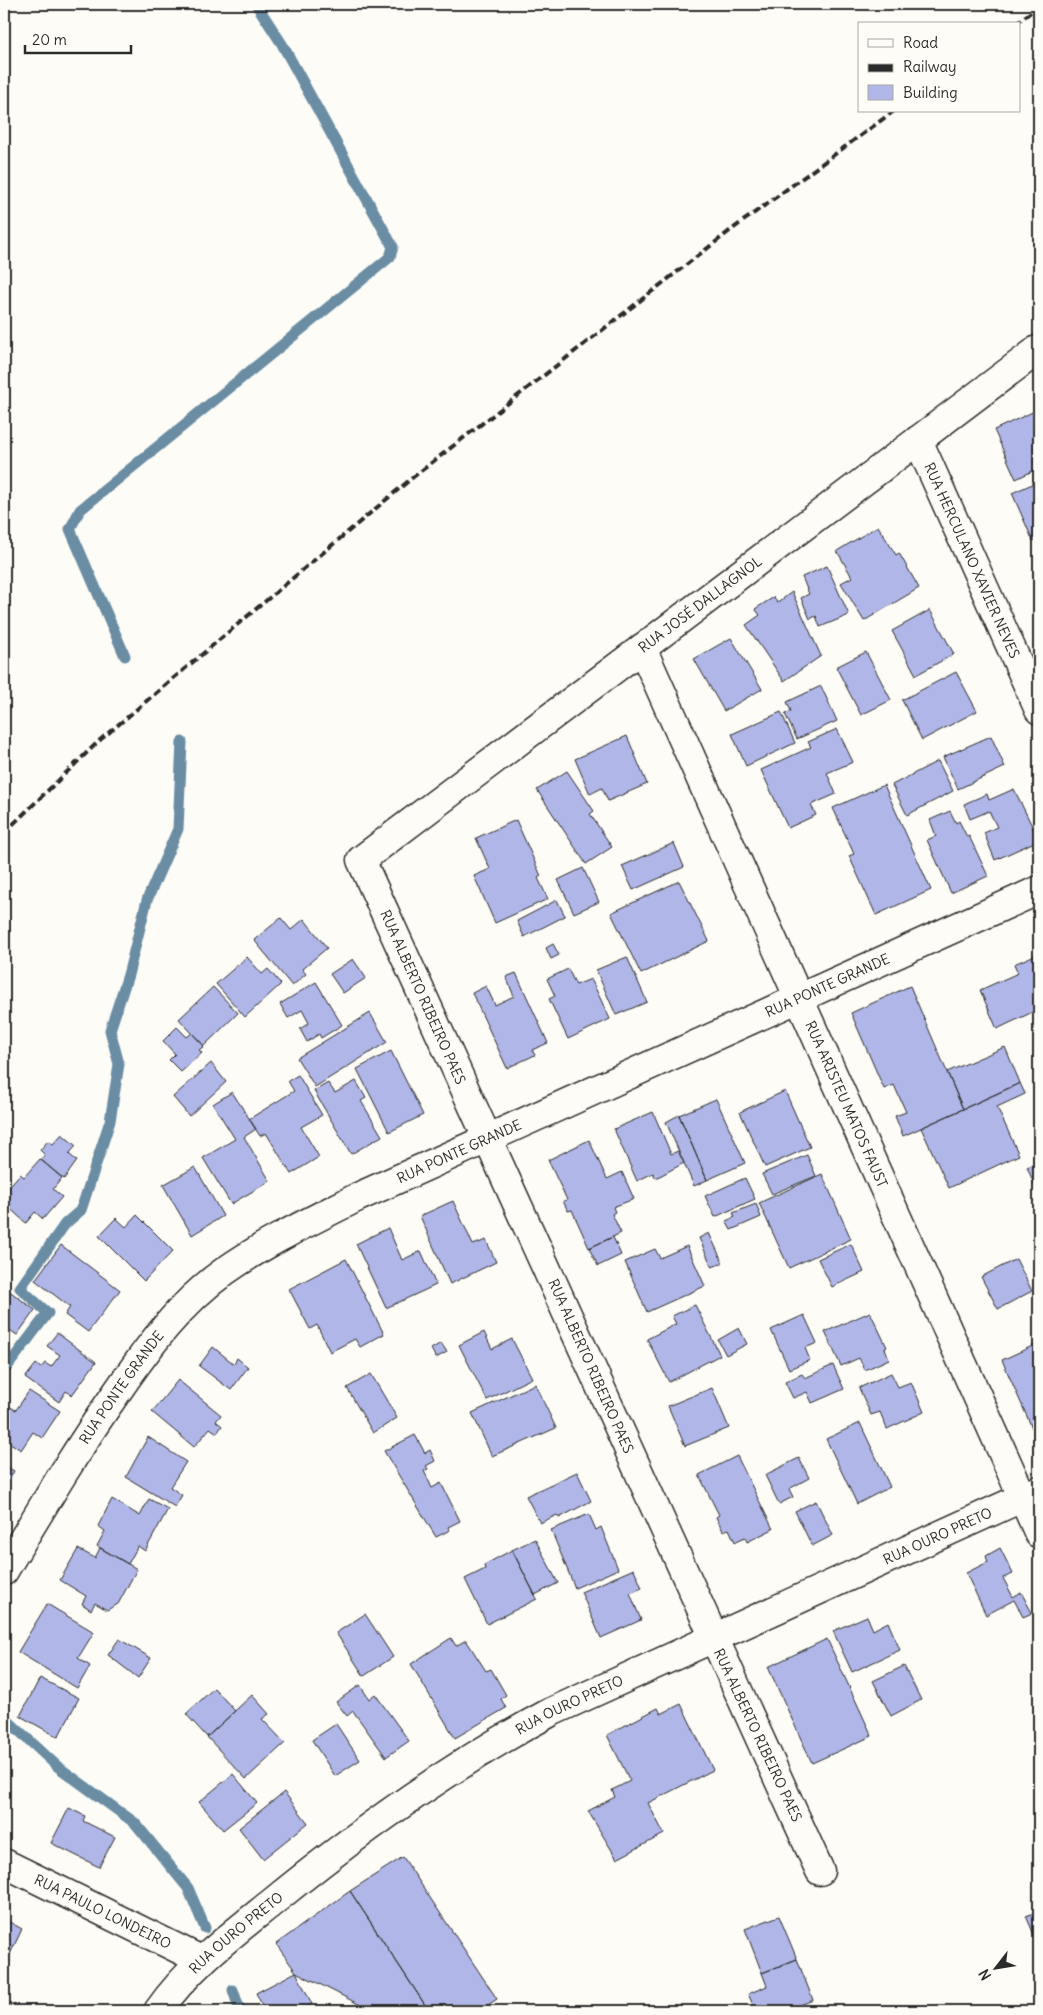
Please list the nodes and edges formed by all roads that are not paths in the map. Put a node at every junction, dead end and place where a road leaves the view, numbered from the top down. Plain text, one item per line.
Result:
1 (1039, 349) edge
2 (918, 440) junction
3 (642, 648) junction
4 (1039, 710) edge
5 (361, 860) joint
6 (1039, 890) edge
7 (799, 998) junction
8 (488, 1138) junction
9 (1031, 1494) edge
10 (1039, 1534) edge
11 (4, 1572) edge
12 (714, 1638) junction
13 (4, 1863) edge
14 (820, 1871) dead end
15 (201, 1960) junction
16 (158, 2011) edge

1 - 2 street, RUA JOSÉ DALLAGNOL
2 - 3 street, RUA JOSÉ DALLAGNOL
2 - 4 street, RUA HERCULANO XAVIER NEVES
3 - 5 street, RUA JOSÉ DALLAGNOL
3 - 7 street, RUA ARISTEU MATOS FAUST
5 - 8 street, RUA ALBERTO RIBEIRO PAES
6 - 7 street, RUA PONTE GRANDE
7 - 8 street, RUA PONTE GRANDE
7 - 9 street, RUA ARISTEU MATOS FAUST
8 - 11 street, RUA PONTE GRANDE
8 - 12 street, RUA ALBERTO RIBEIRO PAES
9 - 10 street, RUA ARISTEU MATOS FAUST
9 - 12 street, RUA OURO PRETO
12 - 14 street, RUA ALBERTO RIBEIRO PAES
12 - 15 street, RUA OURO PRETO
13 - 15 street, RUA PAULO LONDEIRO
15 - 16 street, RUA OURO PRETO

